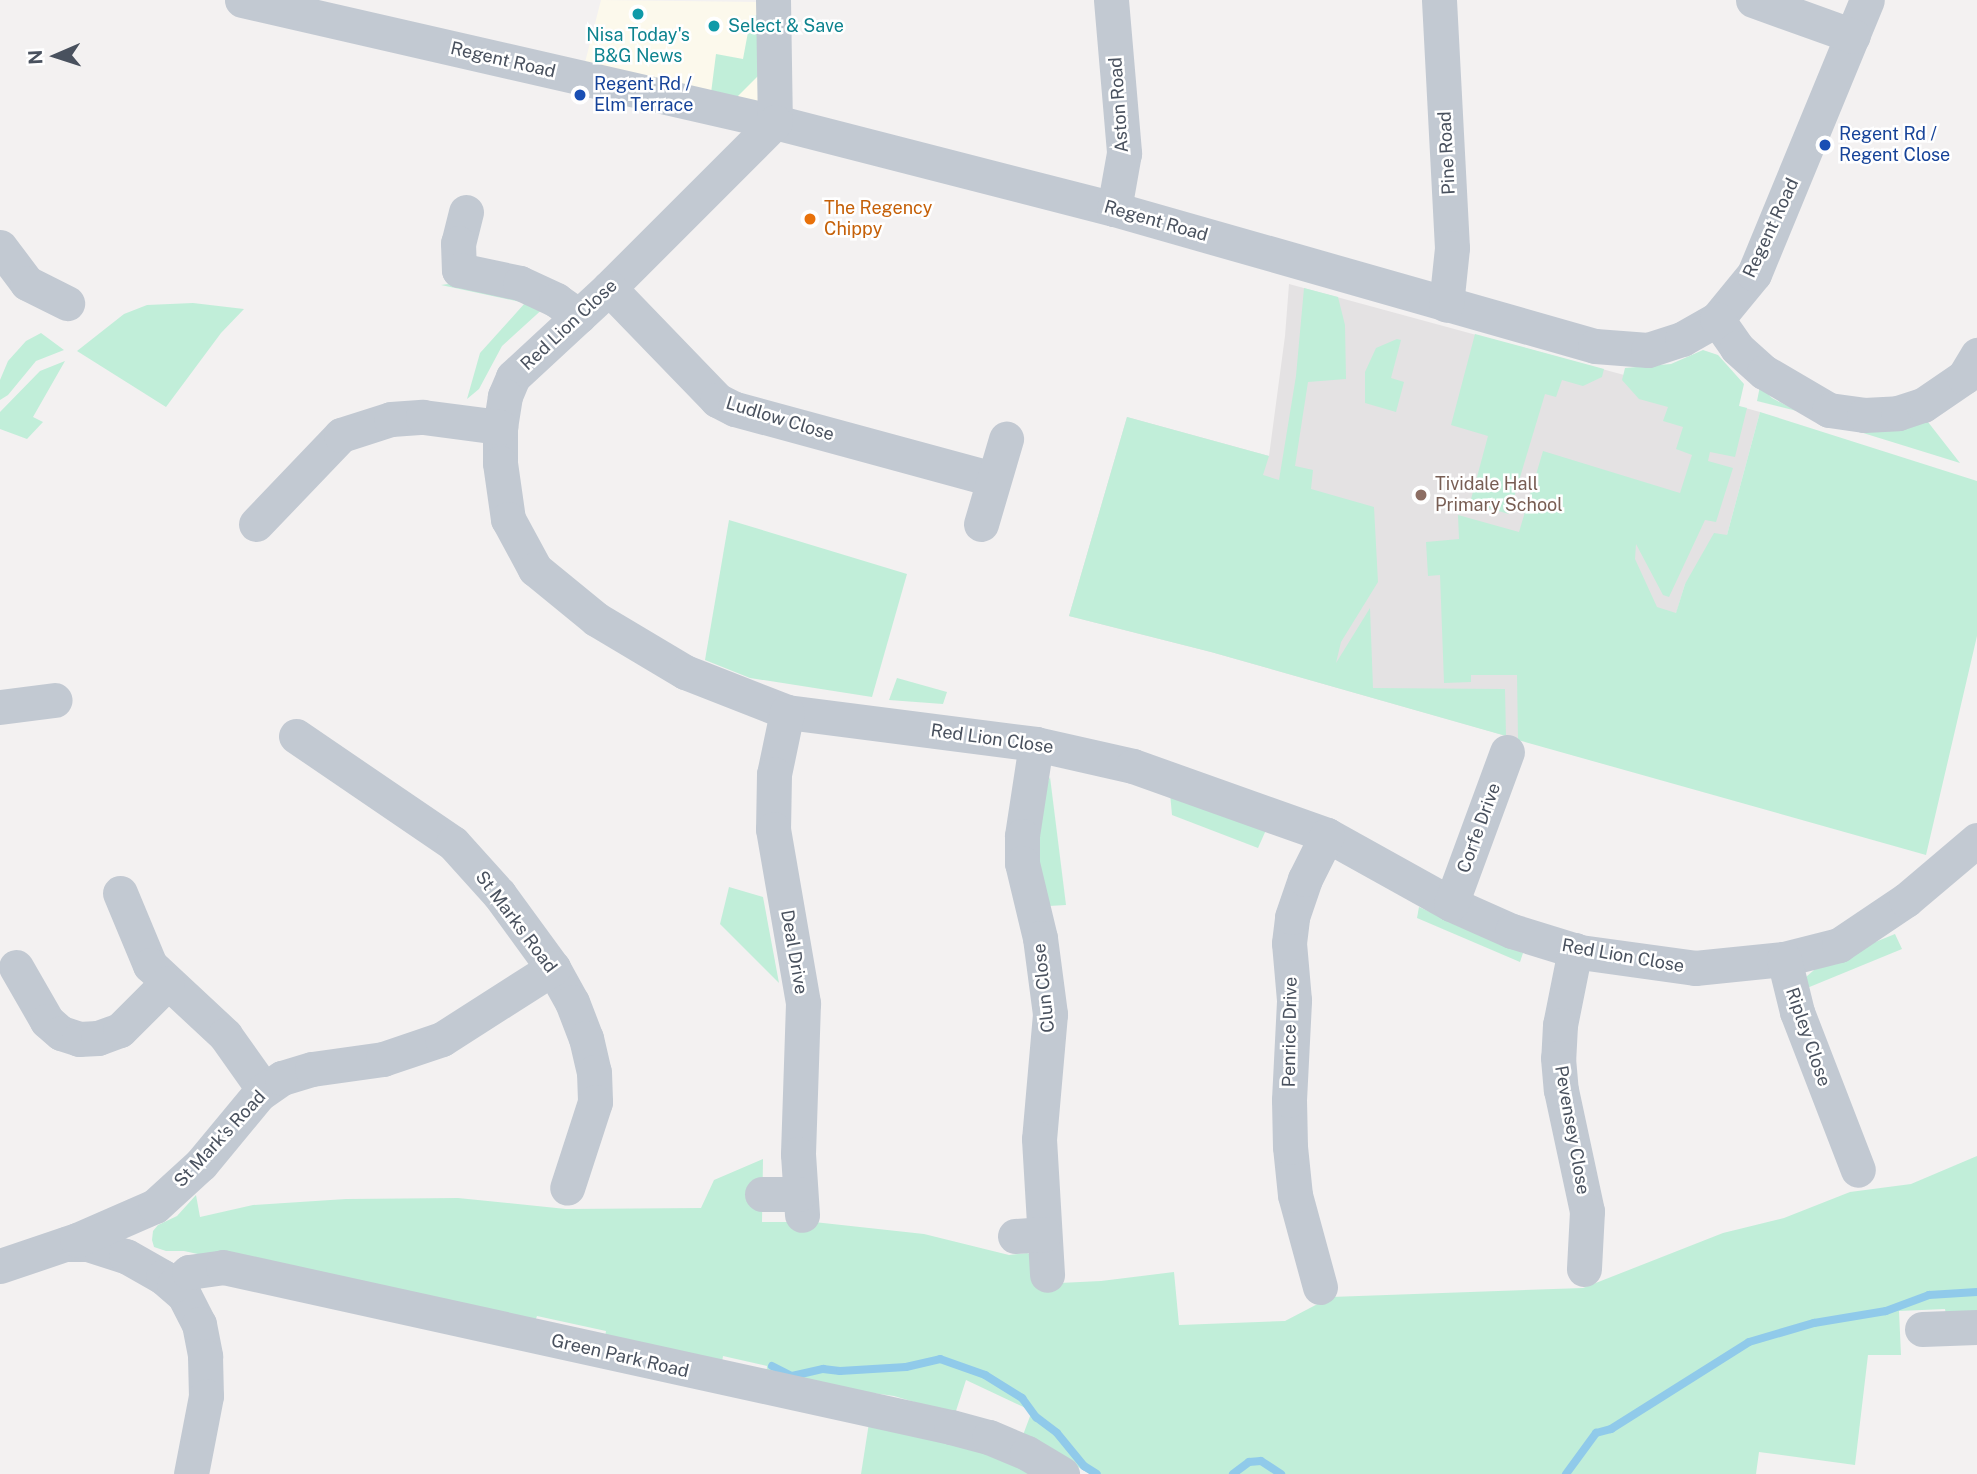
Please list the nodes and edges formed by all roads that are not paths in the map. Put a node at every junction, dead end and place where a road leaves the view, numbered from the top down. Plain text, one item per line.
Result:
1 (242, 0) edge
2 (773, 0) edge
3 (1111, 0) edge
4 (1439, 0) edge
5 (1753, 0) edge
6 (1867, 0) edge
7 (1853, 36) junction
8 (775, 122) junction
9 (1114, 209) junction
10 (466, 212) dead end
11 (0, 247) edge
12 (609, 288) junction
13 (67, 303) dead end
14 (1446, 305) junction
15 (579, 316) junction
16 (1717, 319) junction
17 (1977, 355) edge
18 (500, 427) junction
19 (1006, 439) dead end
20 (993, 479) junction
21 (257, 524) dead end
22 (981, 524) dead end
23 (55, 700) dead end
24 (0, 707) edge
25 (787, 712) junction
26 (296, 736) dead end
27 (1036, 744) junction
28 (1507, 752) dead end
29 (1327, 835) junction
30 (1977, 840) edge
31 (120, 893) dead end
32 (1451, 904) junction
33 (1575, 950) junction
34 (1784, 959) junction
35 (16, 967) dead end
36 (553, 968) junction
37 (167, 983) junction
38 (264, 1090) junction
39 (1858, 1170) dead end
40 (567, 1188) dead end
41 (762, 1194) dead end
42 (139, 1214) junction
43 (66, 1244) junction
44 (0, 1266) edge
45 (1584, 1269) dead end
46 (1047, 1275) dead end
47 (168, 1281) junction
48 (1320, 1287) dead end
49 (1977, 1328) edge
50 (1923, 1329) dead end
51 (197, 1472) edge
52 (1062, 1474) edge

1 - 8 street, Regent Road
2 - 8 street
3 - 9 street, Aston Road
4 - 14 street, Pine Road
5 - 7 street
6 - 7 street, Regent Road
7 - 16 street, Regent Road
8 - 9 street, Regent Road
8 - 12 street, Red Lion Close
9 - 14 street, Regent Road
10 - 15 street
11 - 13 street
12 - 15 street, Red Lion Close
12 - 20 street, Ludlow Close
14 - 16 street, Regent Road
15 - 18 street, Red Lion Close
16 - 17 street
18 - 21 street
18 - 25 street, Red Lion Close
19 - 20 street
20 - 22 street
23 - 24 street
25 - 27 street, Red Lion Close
25 - 41 street, Deal Drive
26 - 36 street, St Marks Road
27 - 29 street, Red Lion Close
27 - 46 street, Clun Close
28 - 32 street, Corfe Drive
29 - 32 street, Red Lion Close
29 - 48 street, Penrice Drive
30 - 34 street, Red Lion Close
31 - 37 street
32 - 33 street, Red Lion Close
33 - 34 street, Red Lion Close
33 - 45 street, Pevensey Close
34 - 39 street, Ripley Close
35 - 37 street
36 - 38 street, St Mark's Road
36 - 40 street, St Marks Road
37 - 38 street
38 - 42 street, St Mark's Road
42 - 43 street, St Mark's Road
42 - 47 street
43 - 44 street, St Mark's Road
43 - 47 street
47 - 51 street
47 - 52 street, Green Park Road
49 - 50 street

